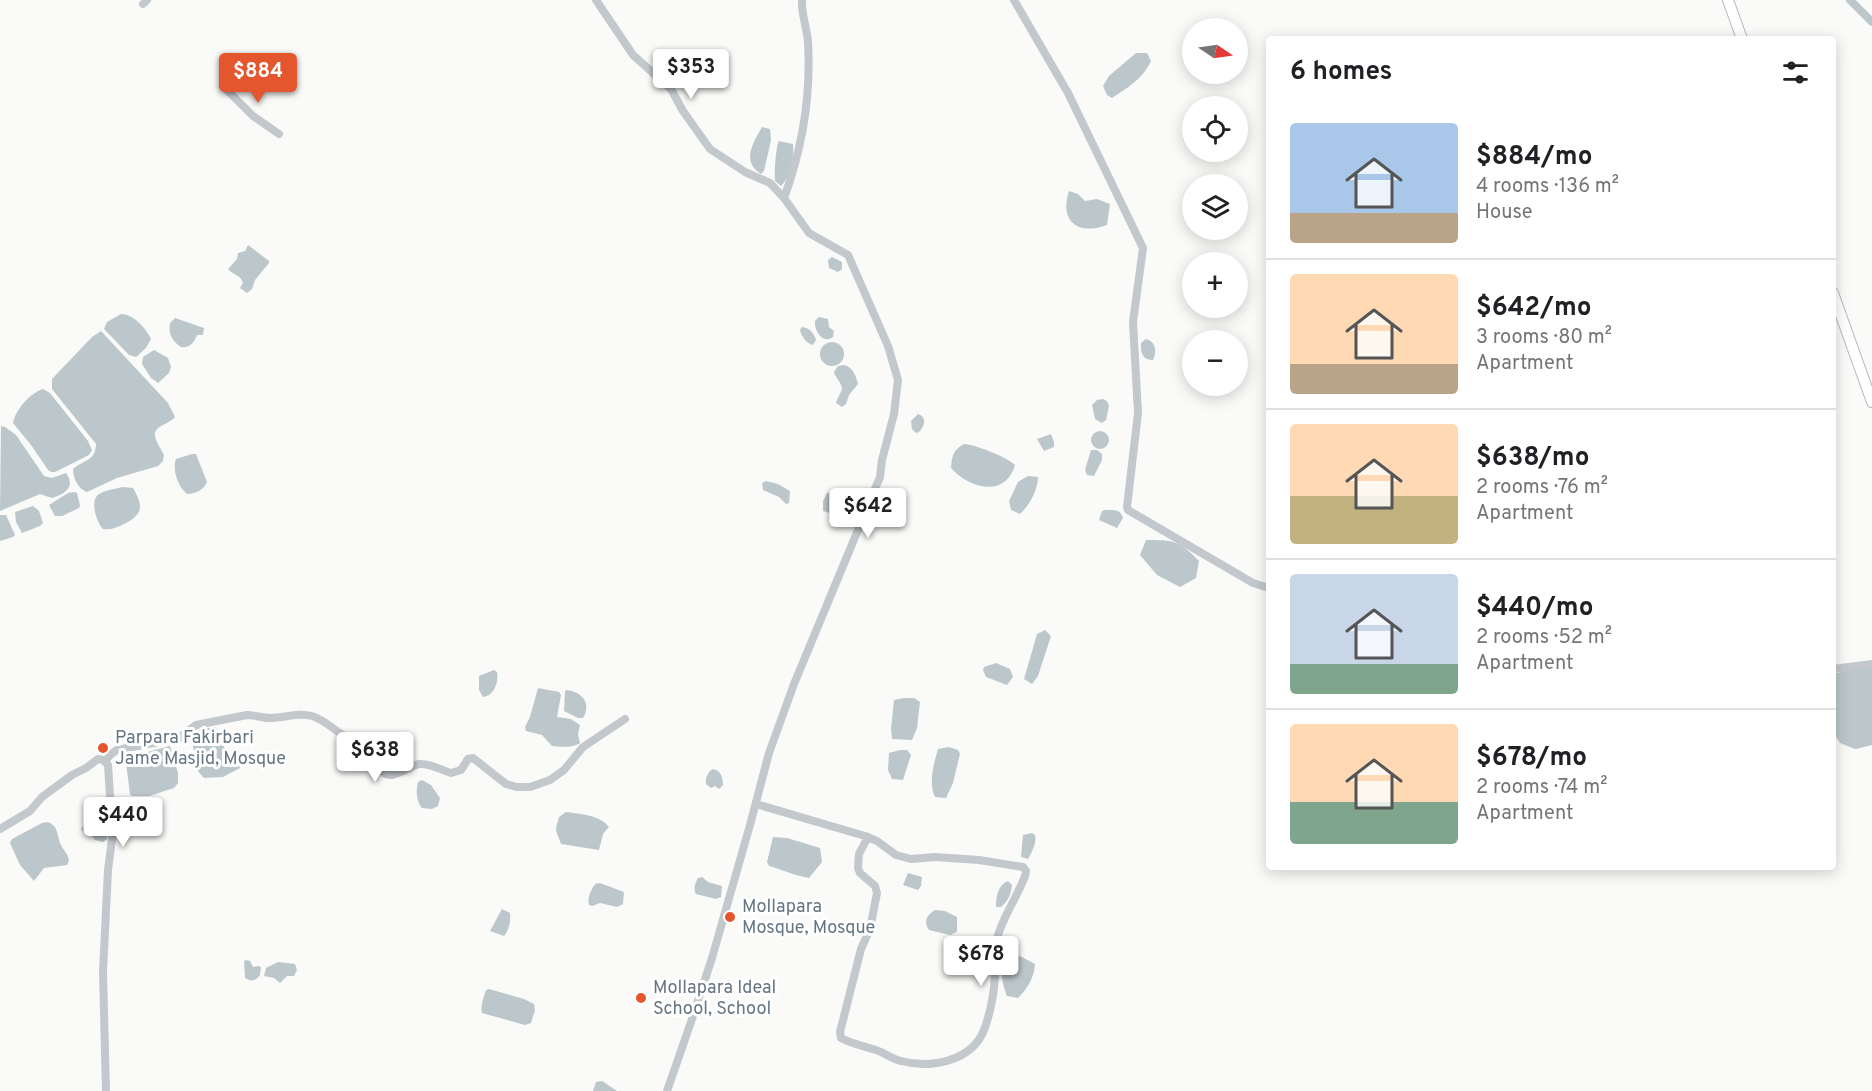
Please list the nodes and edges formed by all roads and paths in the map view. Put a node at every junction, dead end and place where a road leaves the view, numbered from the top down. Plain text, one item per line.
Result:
1 (596, 0) edge
2 (802, 0) edge
3 (1014, 0) edge
4 (1728, 0) edge
5 (1741, 36) edge
6 (223, 86) dead end
7 (279, 134) dead end
8 (784, 198) junction
9 (1836, 301) edge
10 (1872, 402) edge
11 (1266, 587) edge
12 (1872, 664) edge
13 (1836, 669) edge
14 (625, 719) dead end
15 (105, 762) junction
16 (756, 804) junction
17 (0, 829) edge
18 (868, 837) junction
19 (106, 1091) edge
20 (667, 1091) edge

1 - 8 street
2 - 8 street
3 - 11 street
4 - 5 main road
6 - 7 street
8 - 16 street
9 - 10 main road
12 - 13 street
14 - 15 street
15 - 17 street
15 - 19 street
16 - 18 street
16 - 20 street
18 - 18 street

